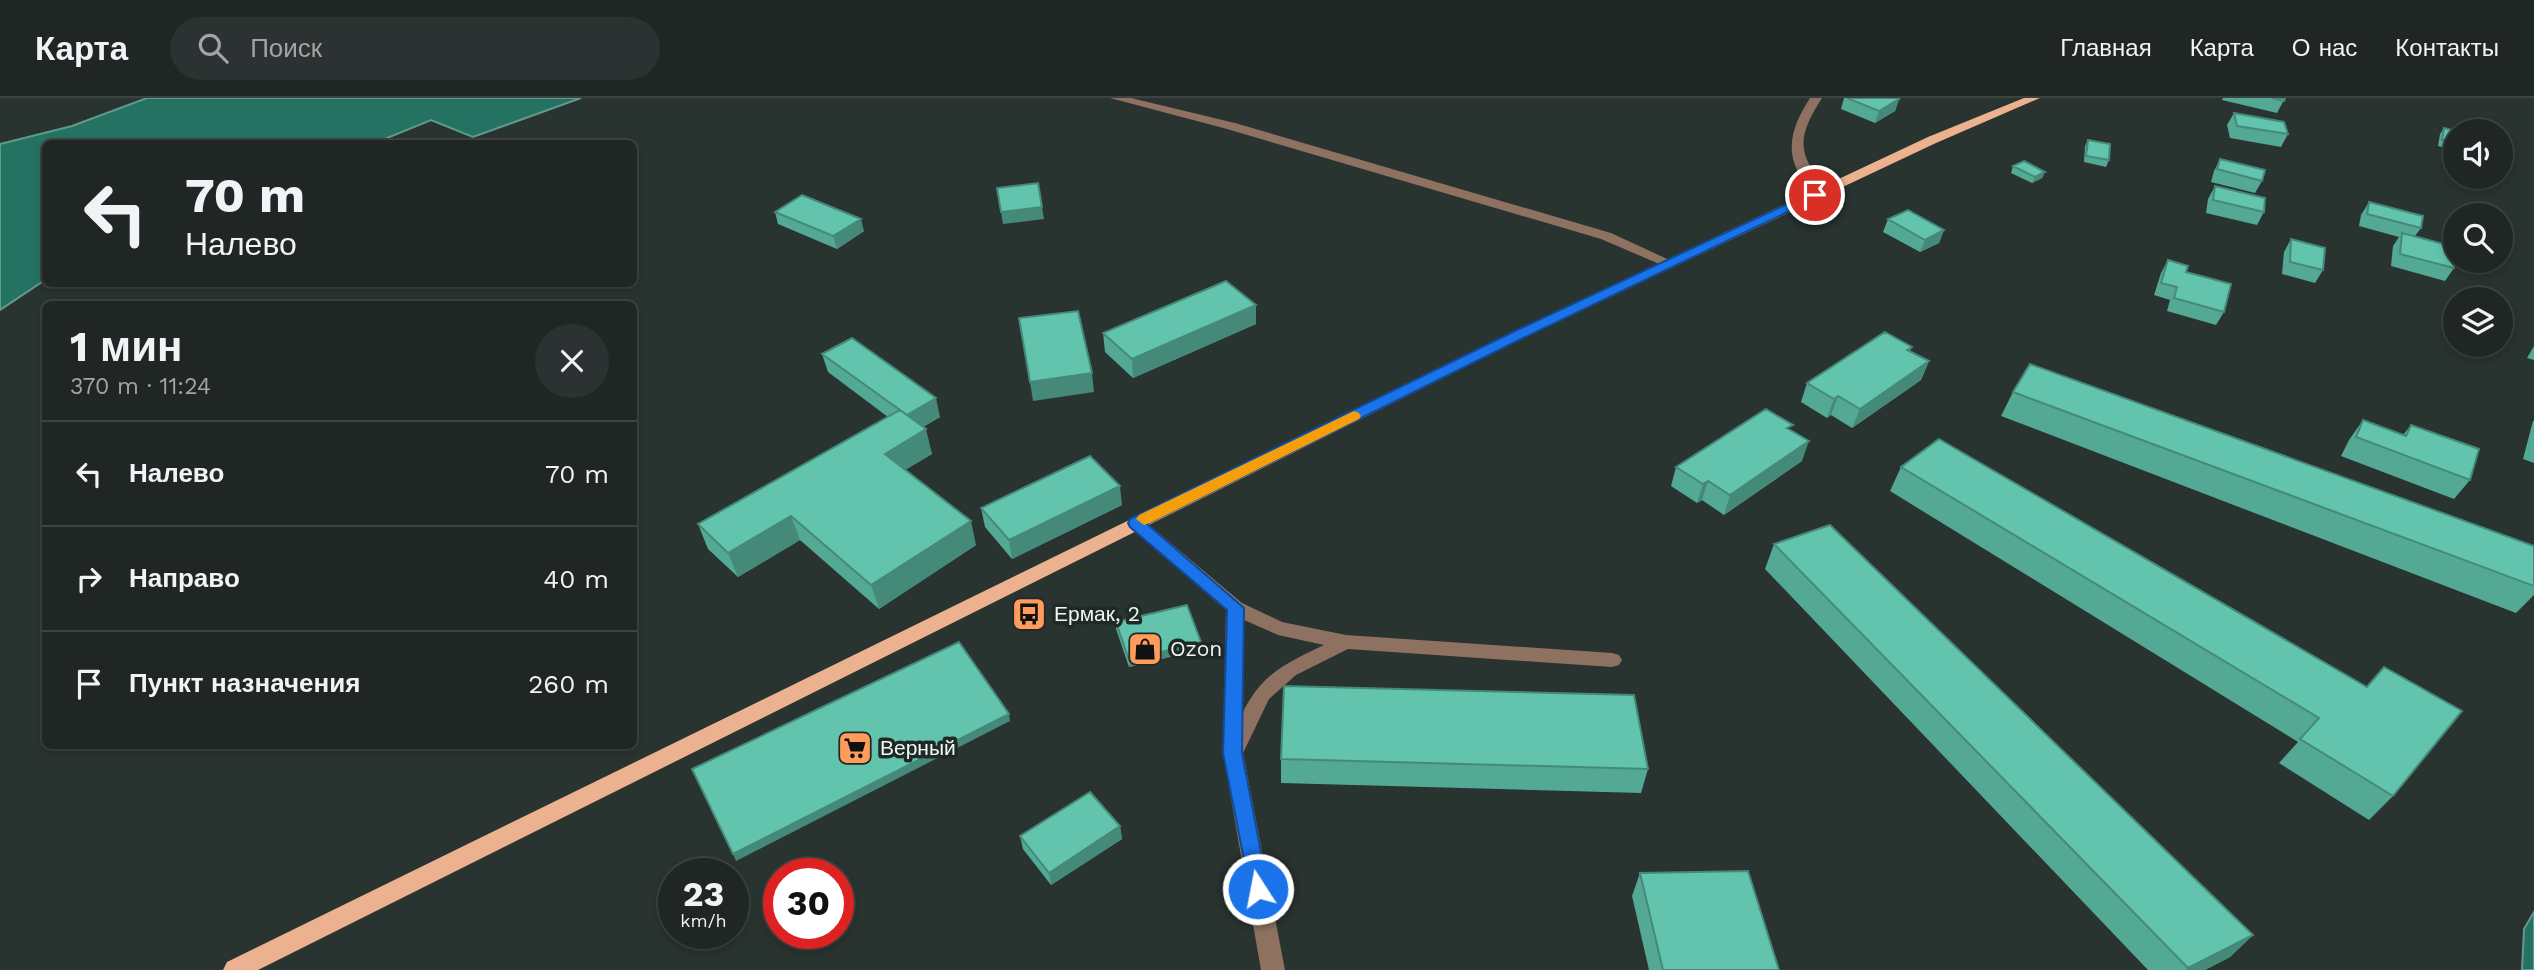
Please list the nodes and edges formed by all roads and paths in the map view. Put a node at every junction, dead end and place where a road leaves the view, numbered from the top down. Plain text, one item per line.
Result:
1 (1116, 98) edge
2 (1816, 98) edge
3 (2034, 98) edge
4 (1821, 192) junction
5 (1669, 263) junction
6 (1136, 523) junction
7 (1235, 608) junction
8 (1346, 642) junction
9 (1612, 660) dead end
10 (1233, 753) junction
11 (235, 970) edge
12 (1273, 970) edge

1 - 5 street
2 - 4 street
3 - 4 main road
4 - 5 main road
5 - 6 main road
6 - 7 street
6 - 11 main road
7 - 8 street
7 - 10 street
8 - 9 street
8 - 10 street
10 - 12 street

